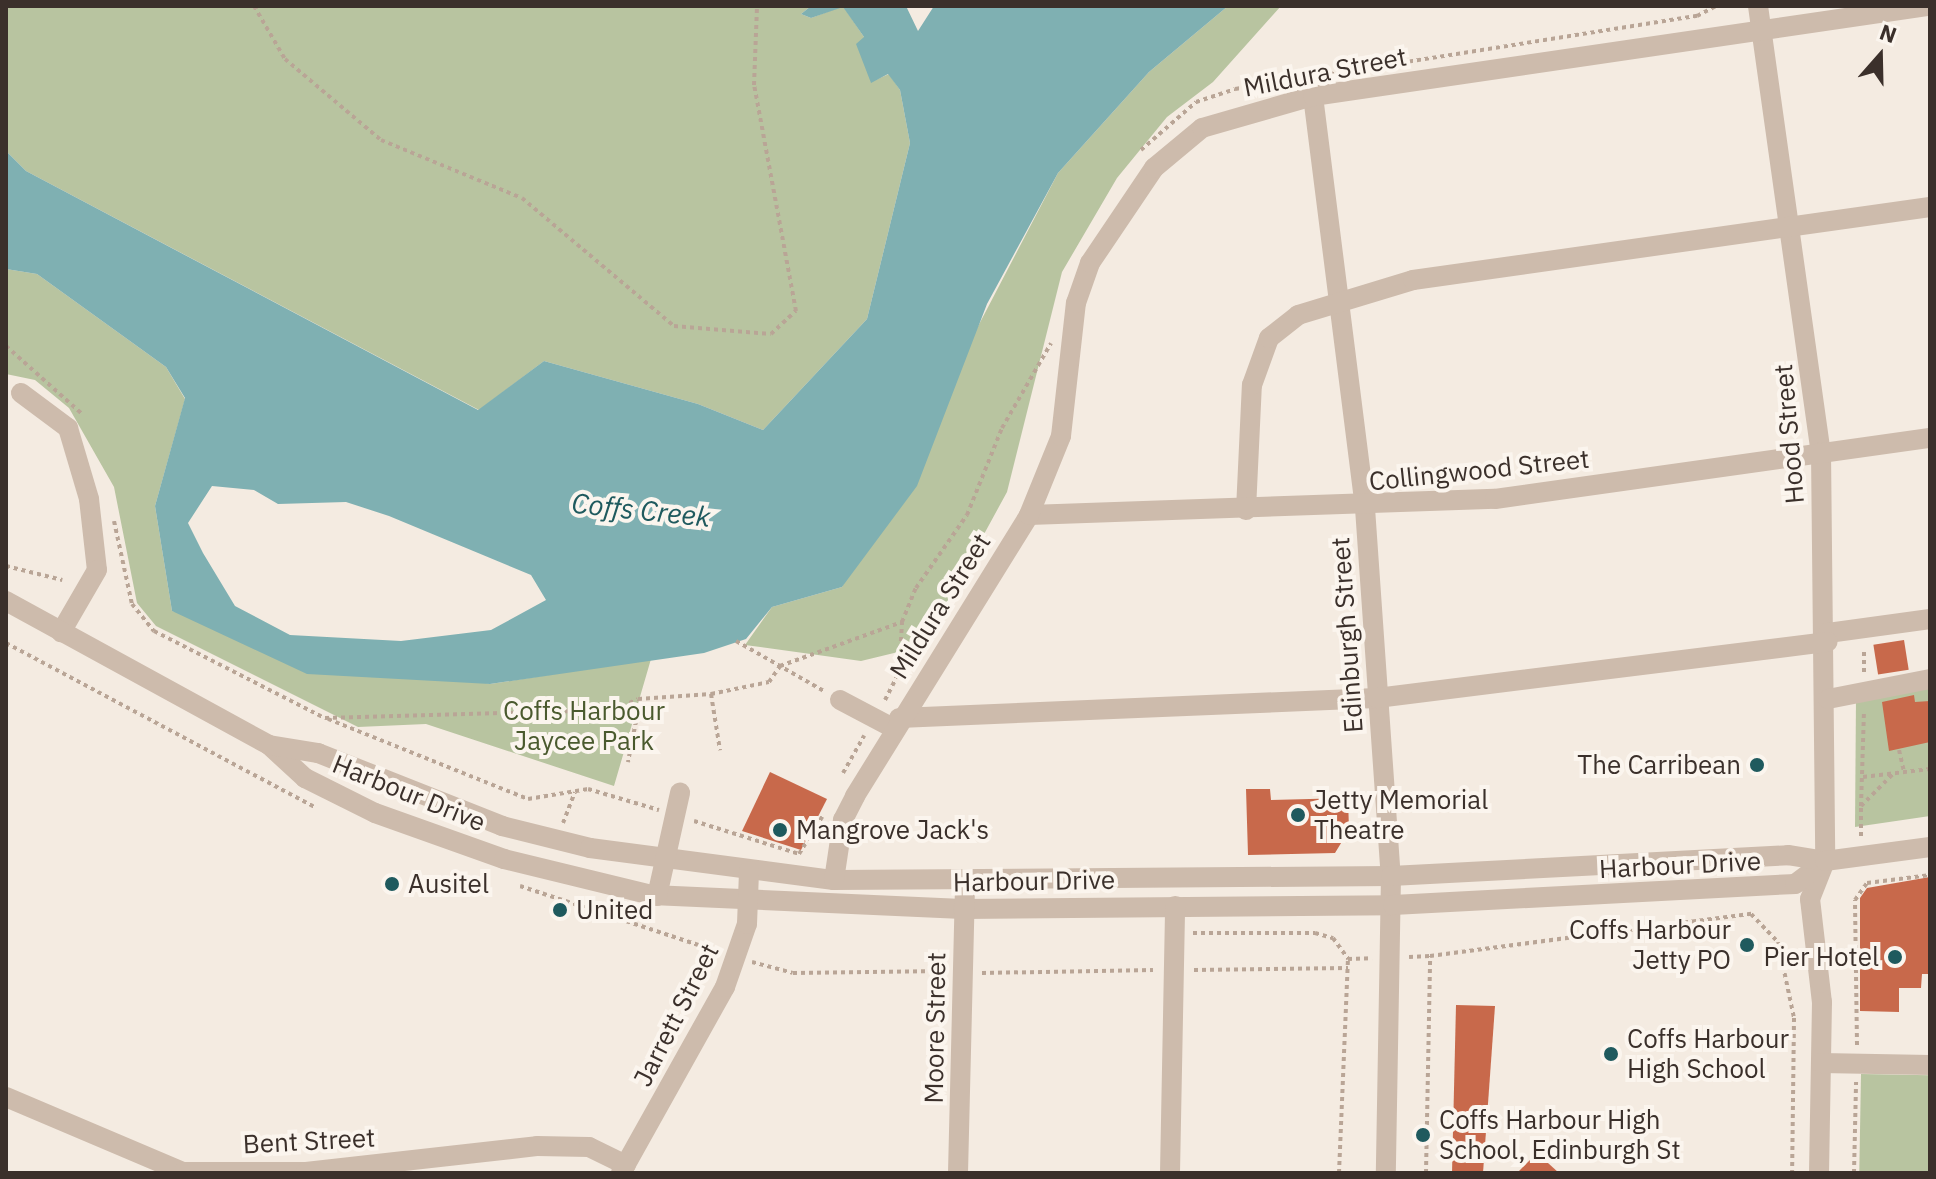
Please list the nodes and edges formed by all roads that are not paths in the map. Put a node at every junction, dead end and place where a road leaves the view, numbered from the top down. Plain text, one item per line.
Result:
1 (1758, 6) edge
2 (1928, 6) edge
3 (1760, 28) junction
4 (1313, 96) junction
5 (1930, 207) edge
6 (1793, 227) junction
7 (1343, 301) junction
8 (21, 393) dead end
9 (1930, 438) edge
10 (1821, 452) junction
11 (1365, 508) junction
12 (1246, 510) junction
13 (1029, 515) junction
14 (6, 601) edge
15 (1930, 619) edge
16 (61, 632) junction
17 (1828, 637) junction
18 (1930, 679) edge
19 (1377, 698) junction
20 (1828, 699) junction
21 (840, 700) road end
22 (889, 722) junction
23 (269, 745) junction
24 (680, 793) dead end
25 (1930, 847) edge
26 (1825, 861) junction
27 (663, 862) junction
28 (749, 871) junction
29 (1391, 876) junction
30 (834, 880) junction
31 (966, 884) junction
32 (657, 896) junction
33 (747, 903) junction
34 (1393, 905) junction
35 (1175, 906) junction
36 (963, 909) junction
37 (1821, 1063) junction
38 (1930, 1065) edge
39 (6, 1097) edge
40 (624, 1169) edge
41 (183, 1173) edge
42 (958, 1173) edge
43 (1170, 1173) edge
44 (1386, 1173) edge
45 (1819, 1173) edge

1 - 3 street, Hood Street
2 - 3 street, Mildura Street
3 - 4 street, Mildura Street
3 - 6 street, Hood Street
4 - 7 street, Edinburgh Street
4 - 13 street, Mildura Street
5 - 6 street
6 - 7 street
6 - 10 street, Hood Street
7 - 11 street, Edinburgh Street
7 - 12 street
8 - 16 street
9 - 10 street, Collingwood Street
10 - 11 street, Collingwood Street
10 - 17 street, Hood Street
11 - 12 street, Collingwood Street
11 - 19 street, Edinburgh Street
12 - 13 street, Collingwood Street
13 - 22 street, Mildura Street
14 - 16 street, Harbour Drive
15 - 17 street
16 - 23 street, Harbour Drive
17 - 19 street
17 - 20 street, Hood Street
18 - 20 street
19 - 22 street
19 - 29 street, Edinburgh Street
20 - 26 street, Hood Street
21 - 22 street
22 - 30 street, Mildura Street
23 - 27 street, Harbour Drive
23 - 32 street, Harbour Drive
24 - 27 street
25 - 26 street, Harbour Drive
26 - 29 street, Harbour Drive
26 - 34 street, Harbour Drive
26 - 37 street
27 - 28 street, Harbour Drive
27 - 32 street
28 - 30 street, Harbour Drive
28 - 33 street, Jarrett Street
29 - 31 street, Harbour Drive
29 - 34 street, Edinburgh Street
30 - 31 street, Harbour Drive
31 - 36 street, Moore Street
32 - 33 street, Harbour Drive
33 - 36 street, Harbour Drive
33 - 40 street, Jarrett Street
34 - 35 street, Harbour Drive
34 - 44 street, Edinburgh Street
35 - 36 street, Harbour Drive
35 - 43 street
36 - 42 street, Moore Street
37 - 38 street
37 - 45 street
39 - 41 street, Bent Street
40 - 41 street, Bent Street

